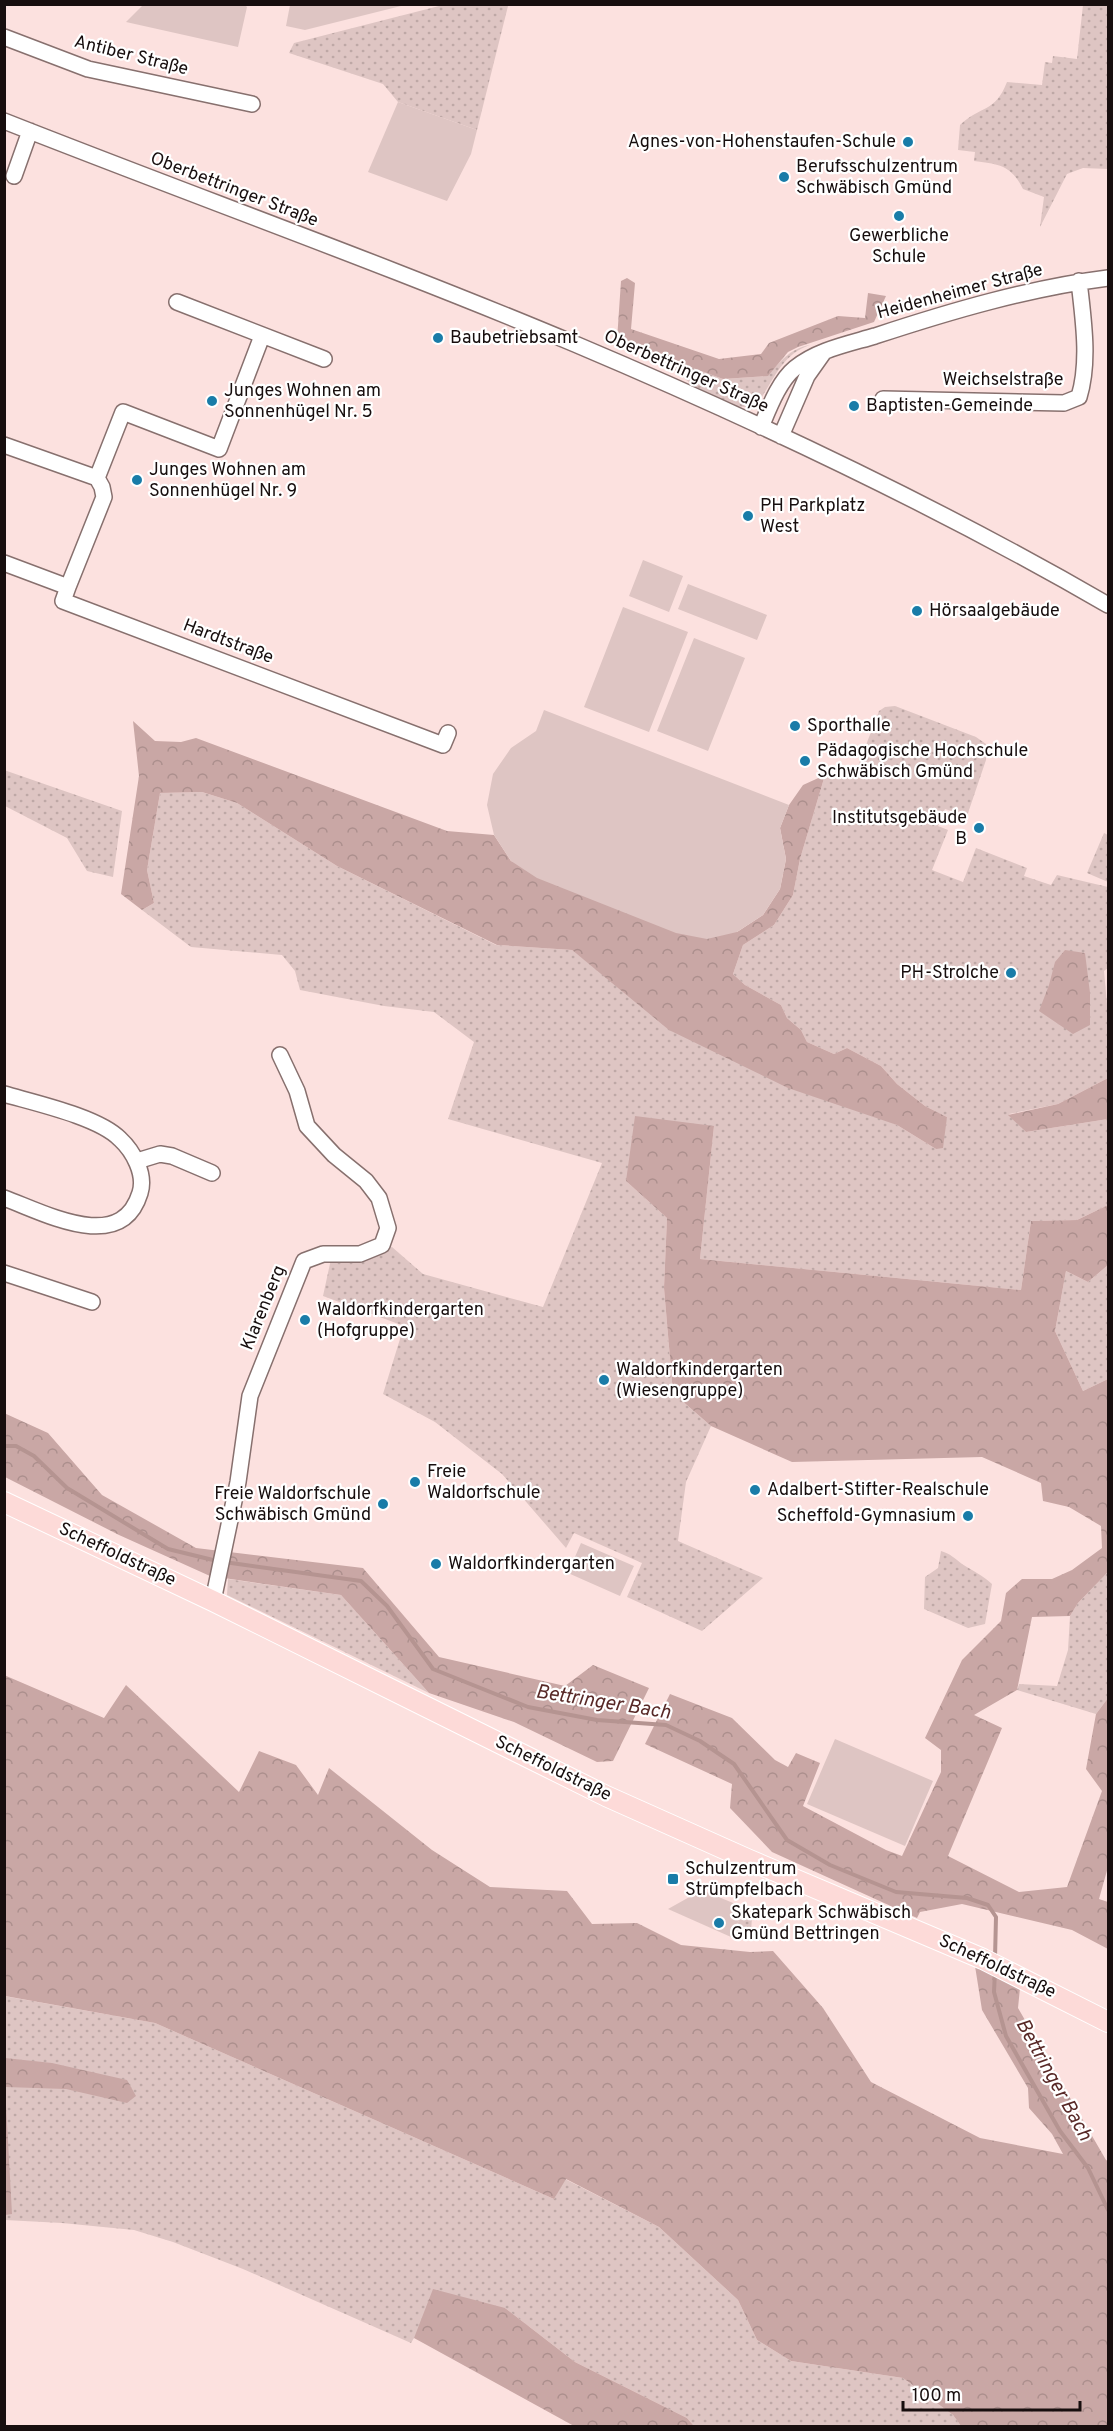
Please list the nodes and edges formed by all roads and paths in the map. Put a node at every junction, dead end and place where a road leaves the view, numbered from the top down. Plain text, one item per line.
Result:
1 (4, 37) edge
2 (252, 104) dead end
3 (4, 121) edge
4 (30, 131) junction
5 (14, 177) dead end
6 (1108, 278) edge
7 (1079, 282) junction
8 (177, 302) dead end
9 (262, 336) junction
10 (824, 352) junction
11 (324, 359) dead end
12 (883, 399) dead end
13 (761, 427) junction
14 (781, 436) junction
15 (4, 445) edge
16 (97, 478) junction
17 (4, 563) edge
18 (68, 587) junction
19 (1108, 605) edge
20 (448, 733) dead end
21 (280, 1055) dead end
22 (4, 1094) edge
23 (137, 1161) junction
24 (212, 1173) dead end
25 (4, 1198) edge
26 (4, 1273) edge
27 (92, 1302) dead end
28 (4, 1502) edge
29 (215, 1593) junction
30 (1108, 2022) edge

1 - 2 street, Antiber Straße
3 - 4 street, Oberbettringer Straße
4 - 5 street
4 - 13 street, Oberbettringer Straße
6 - 7 street, Heidenheimer Straße
7 - 10 street, Heidenheimer Straße
7 - 12 street, Weichselstraße
8 - 9 street
9 - 11 street
9 - 16 street
10 - 13 street, Heidenheimer Straße
10 - 14 street
13 - 14 street, Oberbettringer Straße
14 - 19 street, Oberbettringer Straße
15 - 16 street
16 - 18 street
17 - 18 street
18 - 20 street, Hardtstraße
21 - 29 street, Klarenberg
22 - 23 street
23 - 24 street
23 - 25 street
26 - 27 street
28 - 29 main road, Scheffoldstraße
29 - 30 main road, Scheffoldstraße

